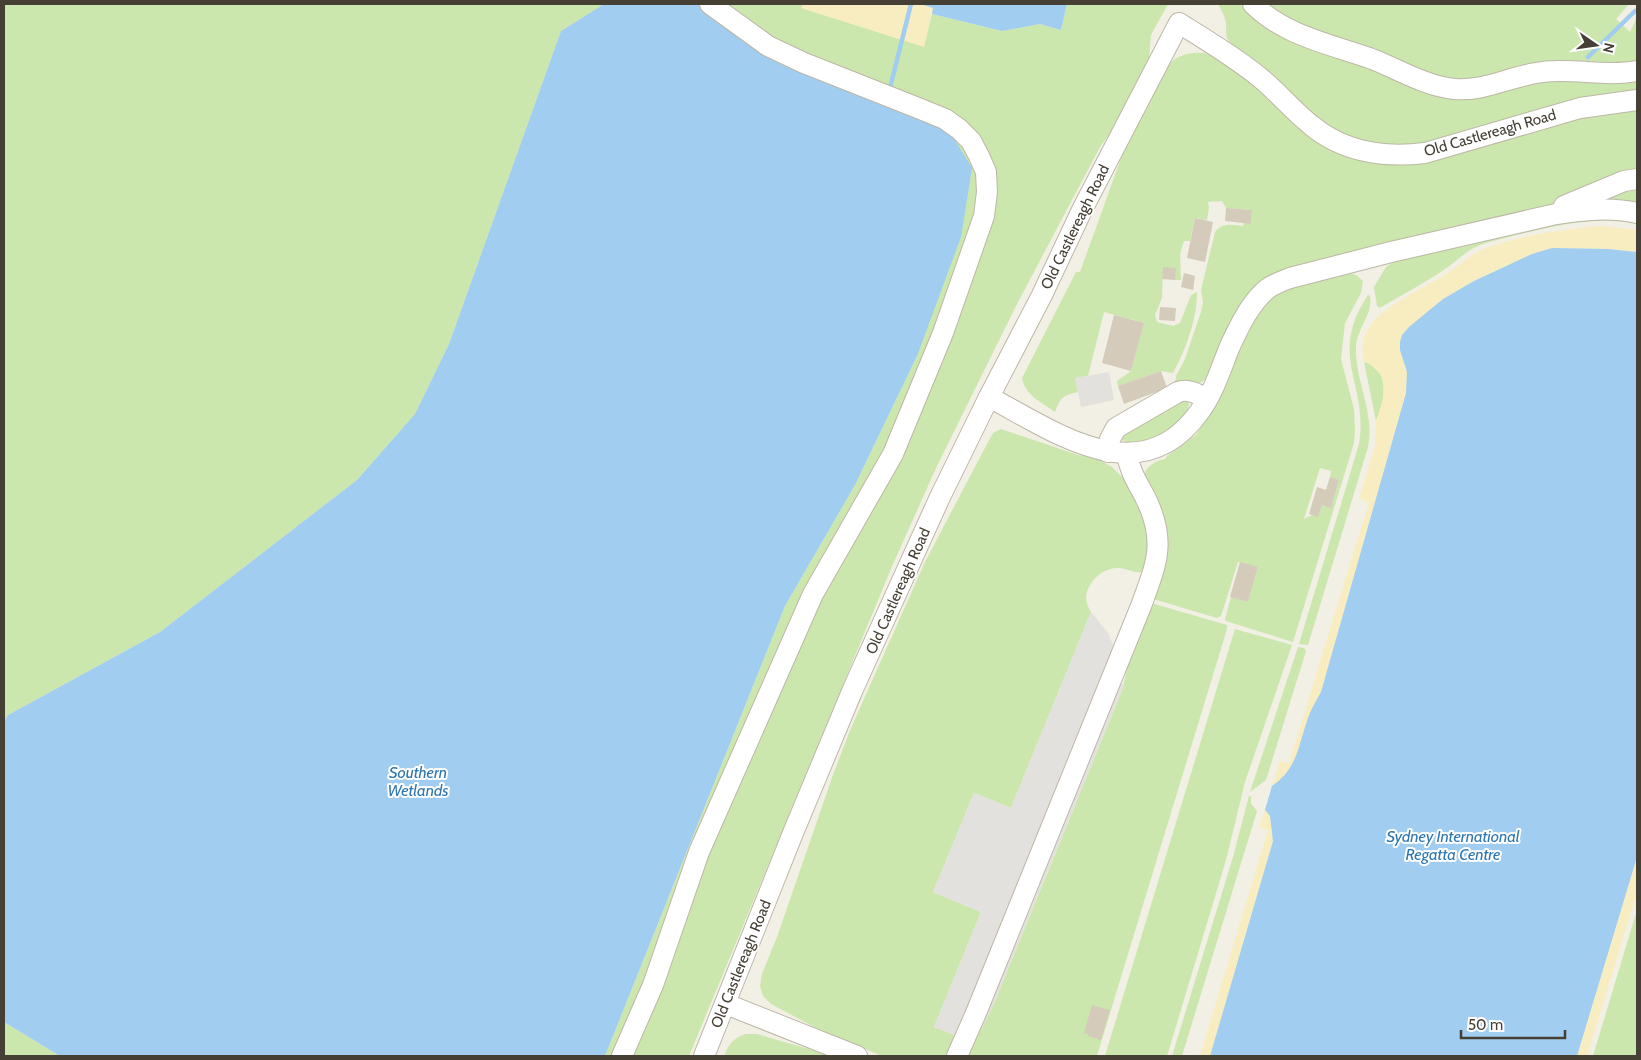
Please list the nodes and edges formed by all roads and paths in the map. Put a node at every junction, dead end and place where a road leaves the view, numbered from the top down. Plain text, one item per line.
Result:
1 (710, 4) edge
2 (1253, 4) edge
3 (1637, 71) edge
4 (1637, 100) edge
5 (1637, 179) edge
6 (1637, 213) edge
7 (1539, 217) junction
8 (989, 396) junction
9 (1207, 399) junction
10 (1118, 453) junction
11 (726, 1004) junction
12 (622, 1056) edge
13 (704, 1056) edge
14 (857, 1056) edge
15 (957, 1056) edge

1 - 12 street
2 - 3 street
4 - 8 street, Old Castlereagh Road
5 - 7 street
6 - 7 street
7 - 9 street
8 - 10 street
8 - 11 street, Old Castlereagh Road
9 - 10 street
9 - 10 street
10 - 15 street
11 - 13 street, Old Castlereagh Road
11 - 14 street

